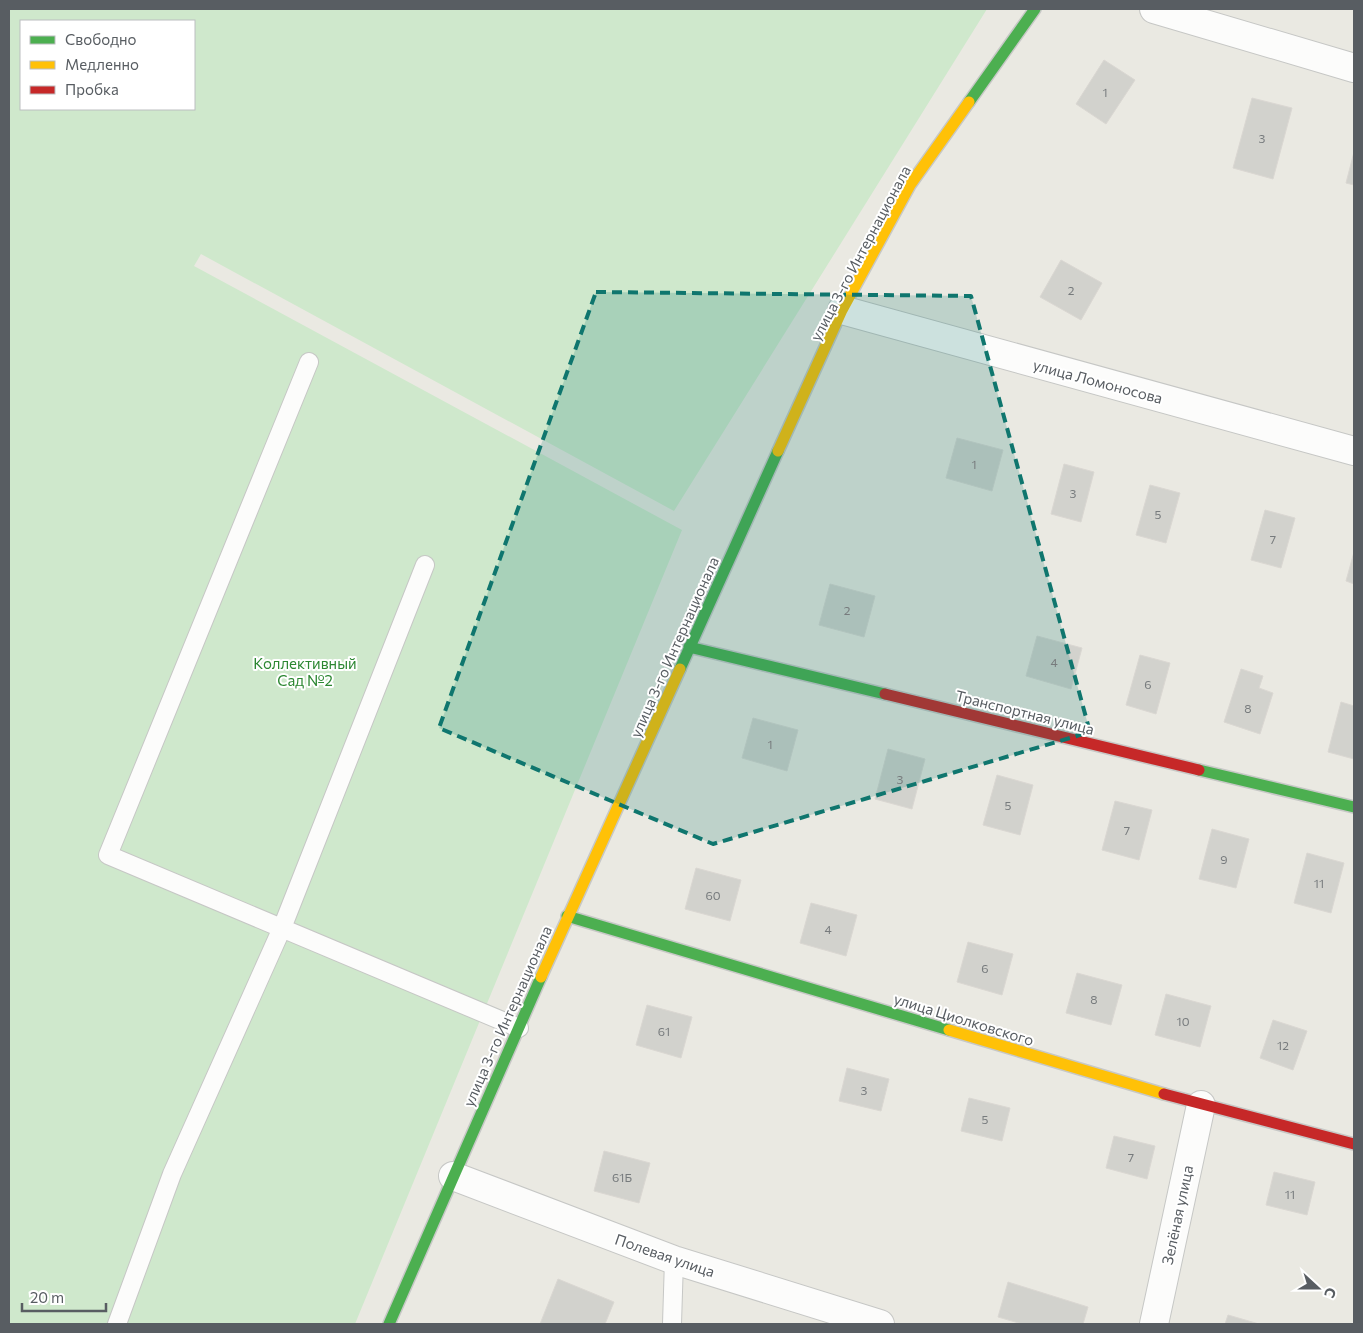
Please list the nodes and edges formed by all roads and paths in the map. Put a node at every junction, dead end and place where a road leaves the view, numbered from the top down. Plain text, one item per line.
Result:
1 (1035, 9) edge
2 (1154, 9) edge
3 (1354, 68) edge
4 (842, 310) junction
5 (309, 362) dead end
6 (1354, 451) edge
7 (425, 565) dead end
8 (689, 647) junction
9 (1354, 807) edge
10 (568, 916) junction
11 (282, 928) junction
12 (518, 1028) junction
13 (1201, 1105) junction
14 (1354, 1144) edge
15 (453, 1176) junction
16 (674, 1260) junction
17 (117, 1324) edge
18 (389, 1324) edge
19 (672, 1324) edge
20 (880, 1324) edge
21 (1154, 1324) edge

1 - 4 street, улица 3-го Интернационала
2 - 3 street
4 - 6 street, улица Ломоносова
4 - 8 street, улица 3-го Интернационала
5 - 11 lane
7 - 11 lane
8 - 9 street, Транспортная улица
8 - 10 street, улица 3-го Интернационала
10 - 12 street, улица 3-го Интернационала
10 - 13 street, улица Циолковского
11 - 12 lane
11 - 17 lane
12 - 15 street, улица 3-го Интернационала
13 - 14 street, улица Циолковского
13 - 21 street, Зелёная улица
15 - 16 street, Полевая улица
15 - 18 street, улица 3-го Интернационала
16 - 19 lane
16 - 20 street, Полевая улица

